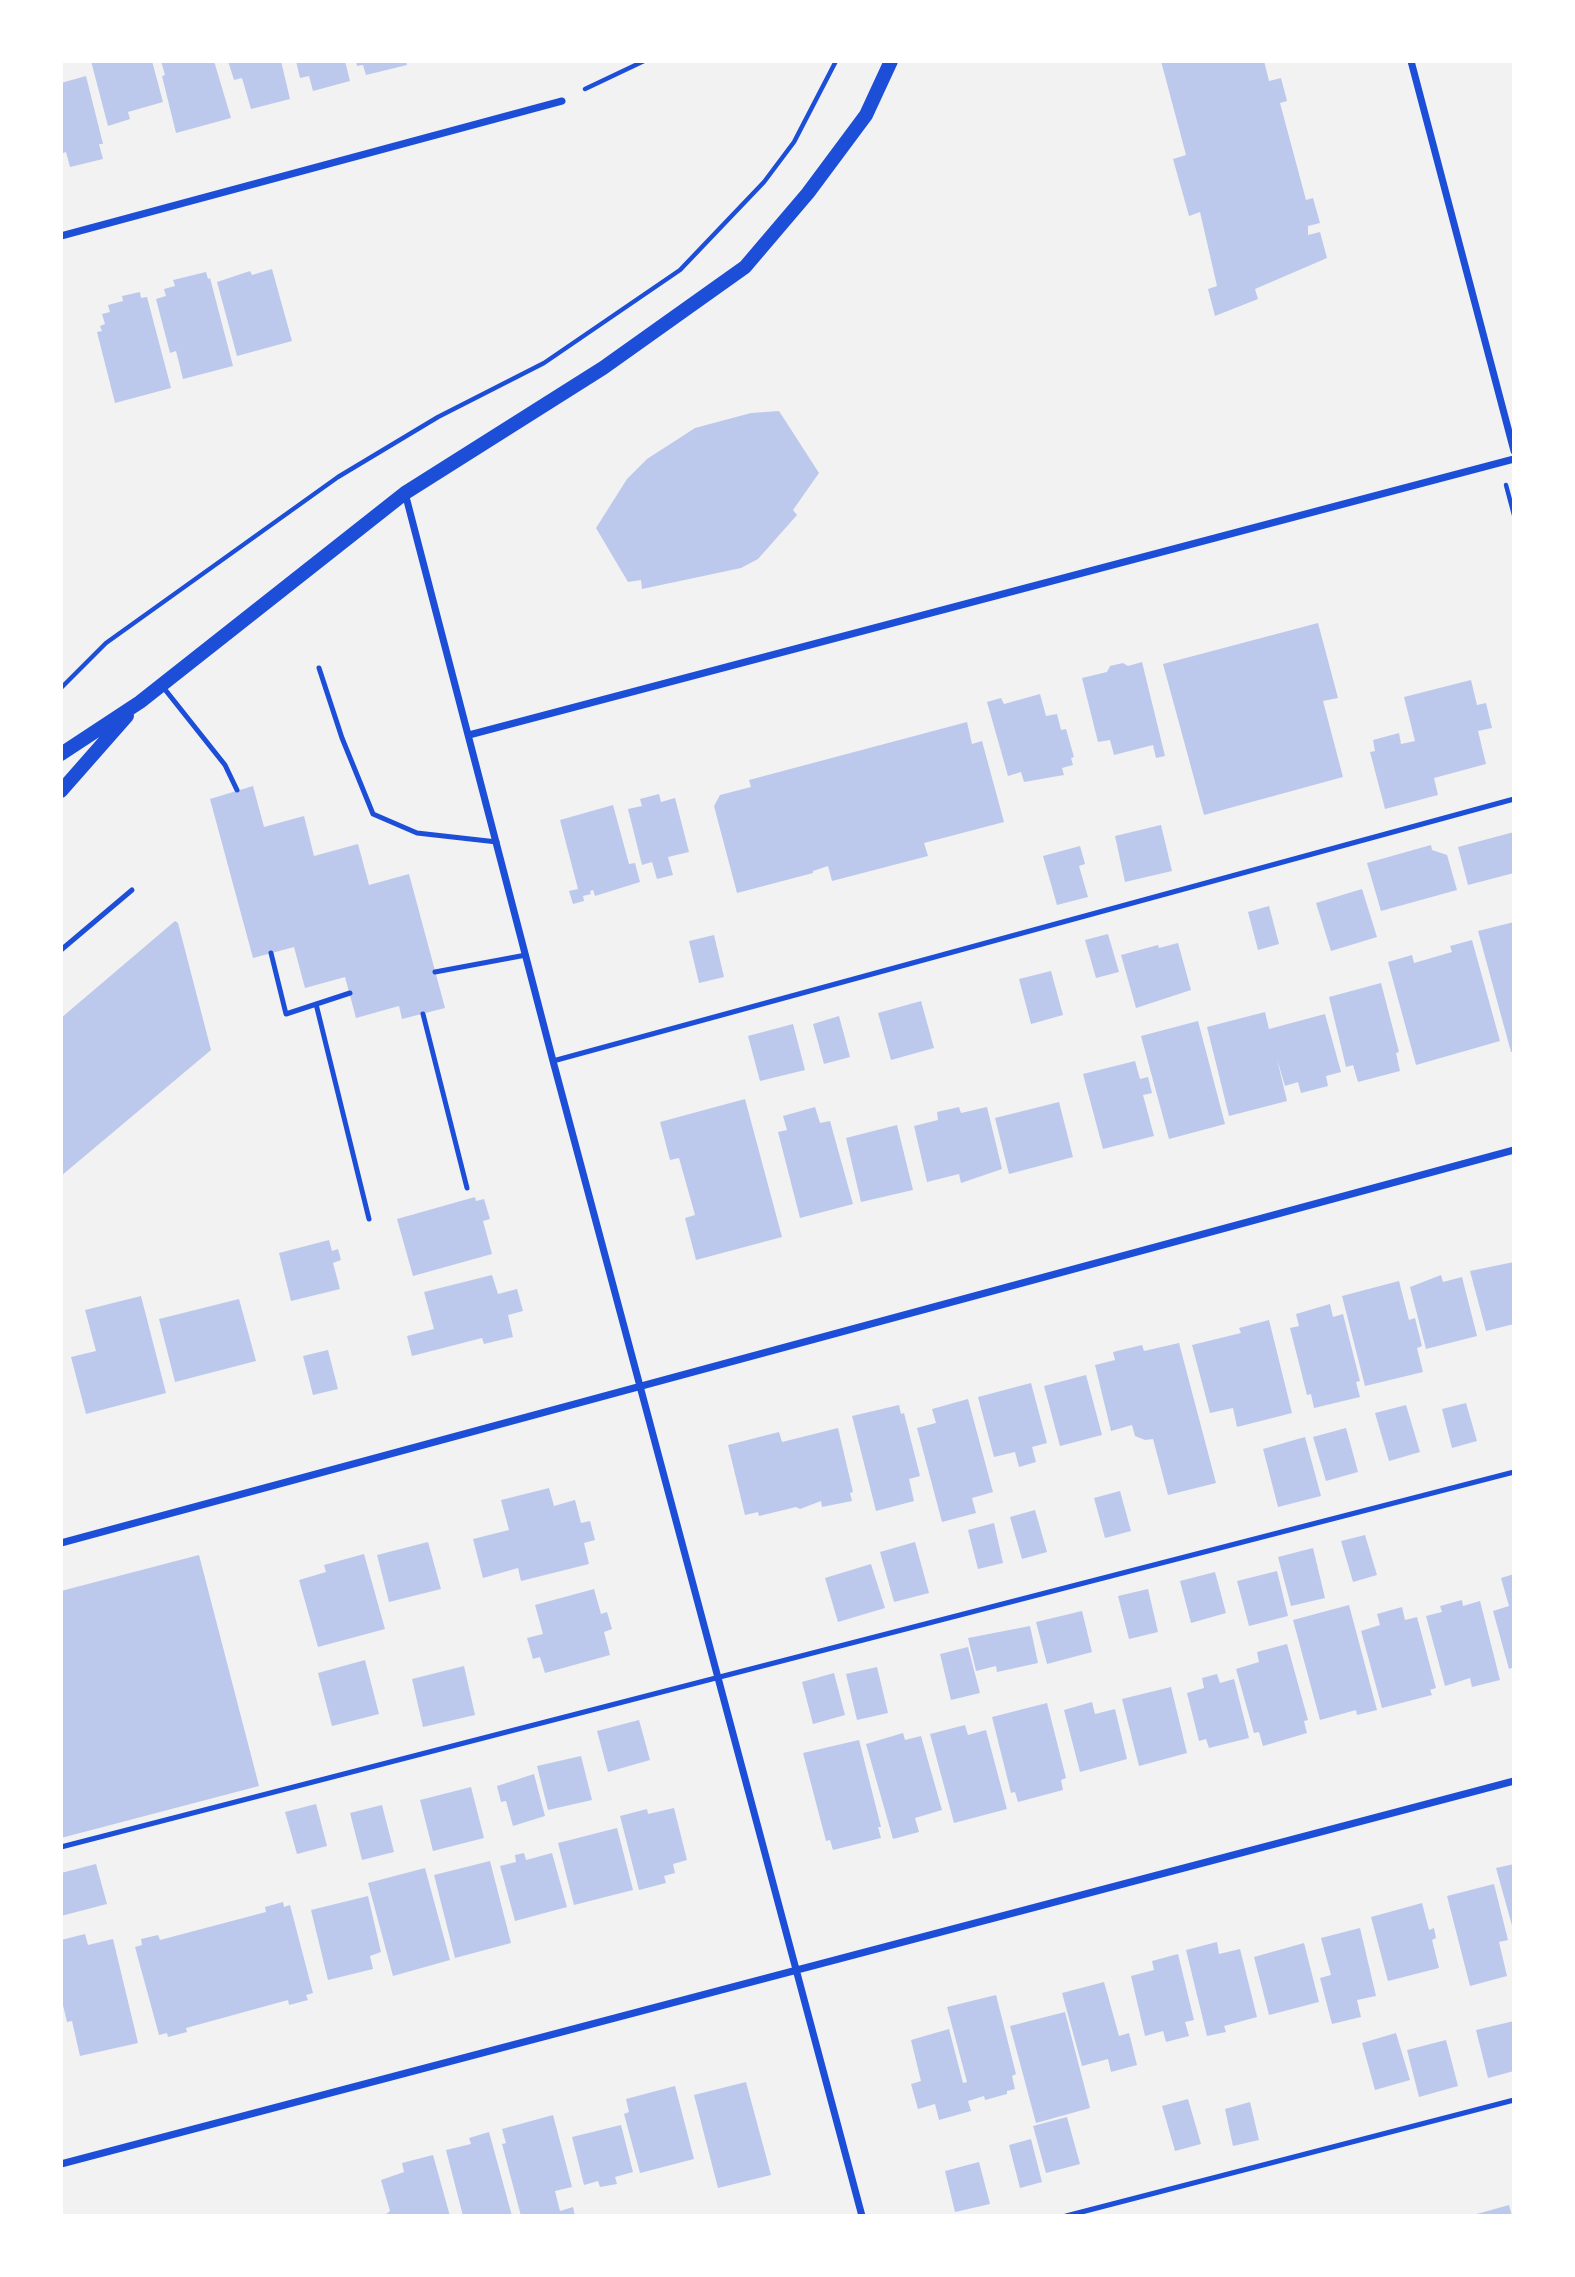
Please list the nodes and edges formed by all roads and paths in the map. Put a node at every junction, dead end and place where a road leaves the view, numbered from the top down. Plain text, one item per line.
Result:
1 (644, 61) edge
2 (836, 61) edge
3 (891, 61) edge
4 (1410, 61) edge
5 (562, 101) joint
6 (61, 236) edge
7 (1514, 451) edge
8 (1514, 459) edge
9 (405, 493) junction
10 (319, 668) dead end
11 (161, 685) junction
12 (61, 688) edge
13 (139, 702) junction
14 (470, 735) junction
15 (61, 754) edge
16 (237, 790) dead end
17 (61, 791) edge
18 (1514, 799) edge
19 (497, 842) junction
20 (132, 890) dead end
21 (61, 950) edge
22 (271, 953) dead end
23 (526, 956) junction
24 (435, 972) dead end
25 (350, 993) dead end
26 (316, 1004) junction
27 (422, 1014) dead end
28 (552, 1061) junction
29 (1514, 1150) edge
30 (467, 1188) dead end
31 (369, 1219) dead end
32 (640, 1386) junction
33 (1514, 1472) edge
34 (61, 1543) edge
35 (719, 1679) junction
36 (1514, 1781) edge
37 (61, 1847) edge
38 (797, 1969) junction
39 (1514, 2100) edge
40 (61, 2164) edge
41 (862, 2216) edge
42 (1066, 2216) edge

1 - 5 path
2 - 12 path
3 - 9 main road
4 - 7 street
5 - 6 street
8 - 14 street
9 - 11 main road
9 - 14 street
10 - 19 lane
11 - 13 main road
11 - 16 lane
13 - 15 main road
13 - 17 main road
14 - 19 street
18 - 28 lane
19 - 23 street
20 - 21 lane
22 - 26 lane
23 - 24 lane
23 - 28 street
25 - 26 lane
26 - 31 lane
27 - 30 lane
28 - 32 street
29 - 32 street
32 - 34 street
32 - 35 street
33 - 35 lane
35 - 37 lane
35 - 38 street
36 - 38 street
38 - 40 street
38 - 41 street
39 - 42 lane

